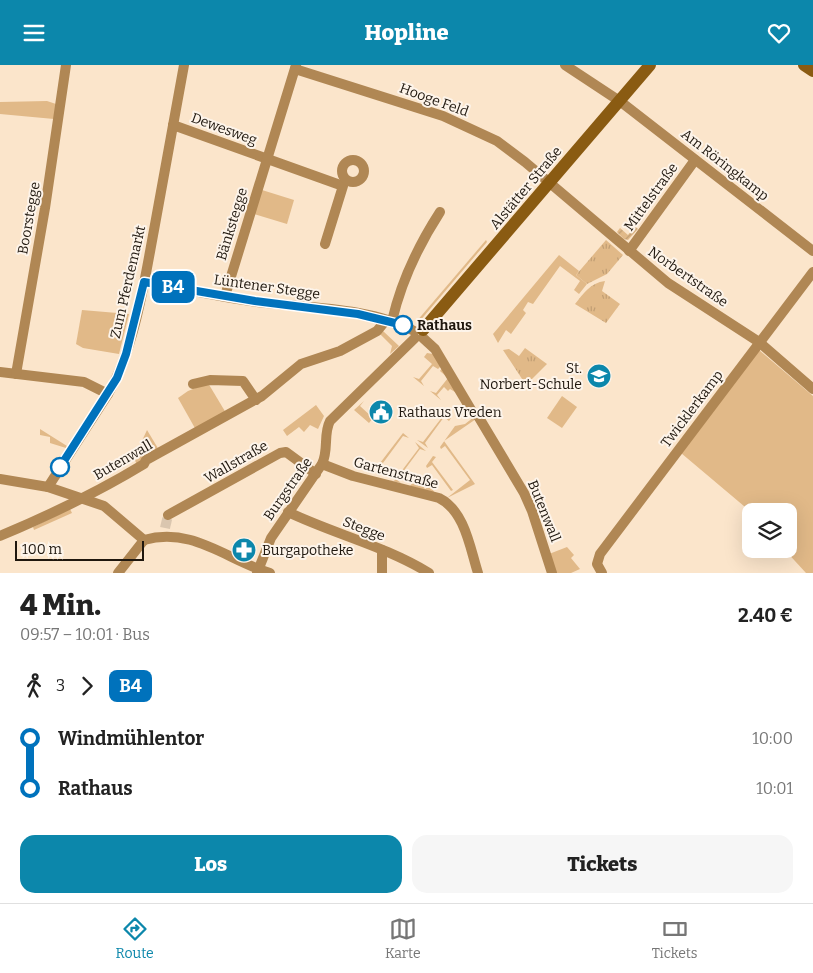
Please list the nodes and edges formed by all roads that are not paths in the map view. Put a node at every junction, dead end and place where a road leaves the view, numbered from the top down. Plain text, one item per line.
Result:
1 (66, 65) edge
2 (184, 65) edge
3 (564, 65) edge
4 (650, 65) edge
5 (804, 65) edge
6 (296, 67) edge
7 (813, 71) edge
8 (621, 101) junction
9 (173, 125) junction
10 (266, 160) junction
11 (695, 160) junction
12 (550, 183) junction
13 (440, 212) dead end
14 (325, 245) dead end
15 (628, 251) junction
16 (813, 251) edge
17 (813, 272) edge
18 (144, 282) junction
19 (225, 296) junction
20 (389, 321) junction
21 (419, 334) junction
22 (759, 342) junction
23 (0, 371) edge
24 (16, 374) junction
25 (193, 384) dead end
26 (813, 389) edge
27 (108, 394) junction
28 (256, 400) junction
29 (322, 464) junction
30 (316, 474) junction
31 (0, 479) edge
32 (48, 487) junction
33 (84, 498) junction
34 (288, 512) junction
35 (168, 515) dead end
36 (0, 536) edge
37 (144, 540) junction
38 (382, 550) junction
39 (600, 568) edge
40 (123, 571) edge
41 (257, 571) edge
42 (270, 573) edge
43 (382, 573) edge
44 (429, 573) edge
45 (478, 573) edge
46 (552, 573) edge

1 - 24 street, Boorstegge
2 - 9 street, Zum Pferdemarkt
3 - 8 street, Am Röringkamp
4 - 8 street, Alstätter Straße
5 - 7 street
6 - 10 street, Bänkstegge
6 - 12 street, Hooge Feld
8 - 11 street, Am Röringkamp
8 - 12 street, Alstätter Straße
9 - 10 street, Dewesweg
9 - 18 street, Zum Pferdemarkt
10 - 14 street
10 - 19 street, Bänkstegge
11 - 15 street, Mittelstraße
11 - 16 street, Am Röringkamp
12 - 15 street, Norbertstraße
12 - 21 street, Alstätter Straße
13 - 20 street
15 - 22 street, Norbertstraße
17 - 22 street, Twicklerkamp
18 - 19 street, Lüntener Stegge
18 - 27 street, Zum Pferdemarkt
19 - 20 street, Lüntener Stegge
20 - 21 street, Lüntener Stegge
20 - 28 street, Butenwall
21 - 29 street, Burgstraße
21 - 46 street, Butenwall
22 - 26 street, Norbertstraße
22 - 39 street, Twicklerkamp
23 - 24 street
24 - 27 street
25 - 28 street
27 - 32 street, Zum Pferdemarkt
28 - 33 street, Butenwall
29 - 30 street, Burgstraße
29 - 45 street, Gartenstraße
30 - 34 street, Burgstraße
30 - 35 street, Wallstraße
31 - 32 street
32 - 33 street
33 - 36 street, Butenwall
33 - 37 street
34 - 38 street, Stegge
34 - 41 street, Burgstraße
37 - 40 street
37 - 41 street
38 - 43 street
38 - 44 street, Stegge
41 - 42 street

